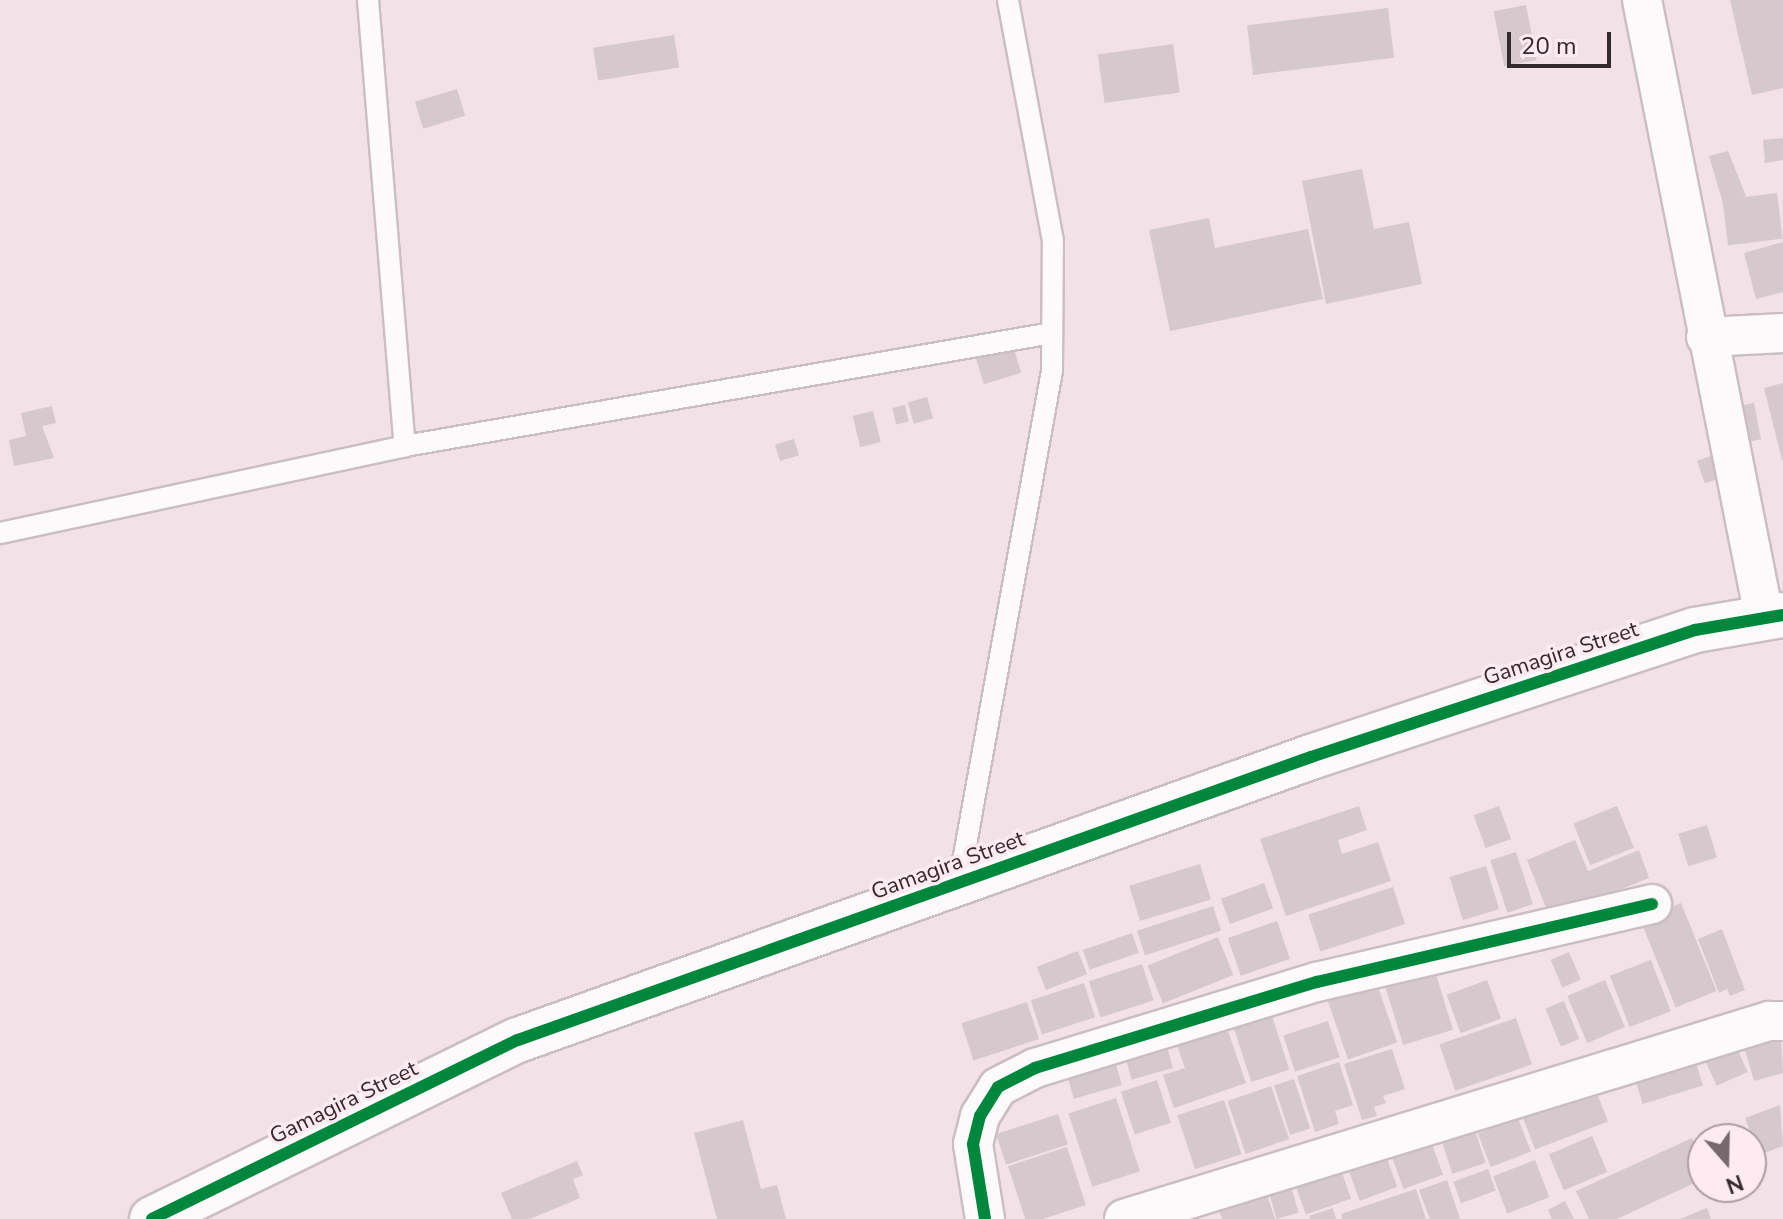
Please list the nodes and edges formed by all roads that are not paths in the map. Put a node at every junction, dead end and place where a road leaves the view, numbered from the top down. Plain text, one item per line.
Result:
1 (368, 0) edge
2 (1008, 0) edge
3 (1642, 0) edge
4 (1052, 333) junction
5 (1783, 333) edge
6 (1706, 337) junction
7 (405, 446) junction
8 (0, 533) edge
9 (1774, 615) edge
10 (959, 883) junction
11 (1652, 904) dead end
12 (1783, 1021) edge
13 (152, 1219) edge
14 (985, 1219) edge
15 (1124, 1219) edge

1 - 7 lane
2 - 4 lane
3 - 6 street
4 - 7 lane
4 - 10 lane
5 - 6 street
6 - 9 street
7 - 8 lane
9 - 10 street, Gamagira Street
10 - 13 street, Gamagira Street
11 - 14 street
12 - 15 street

